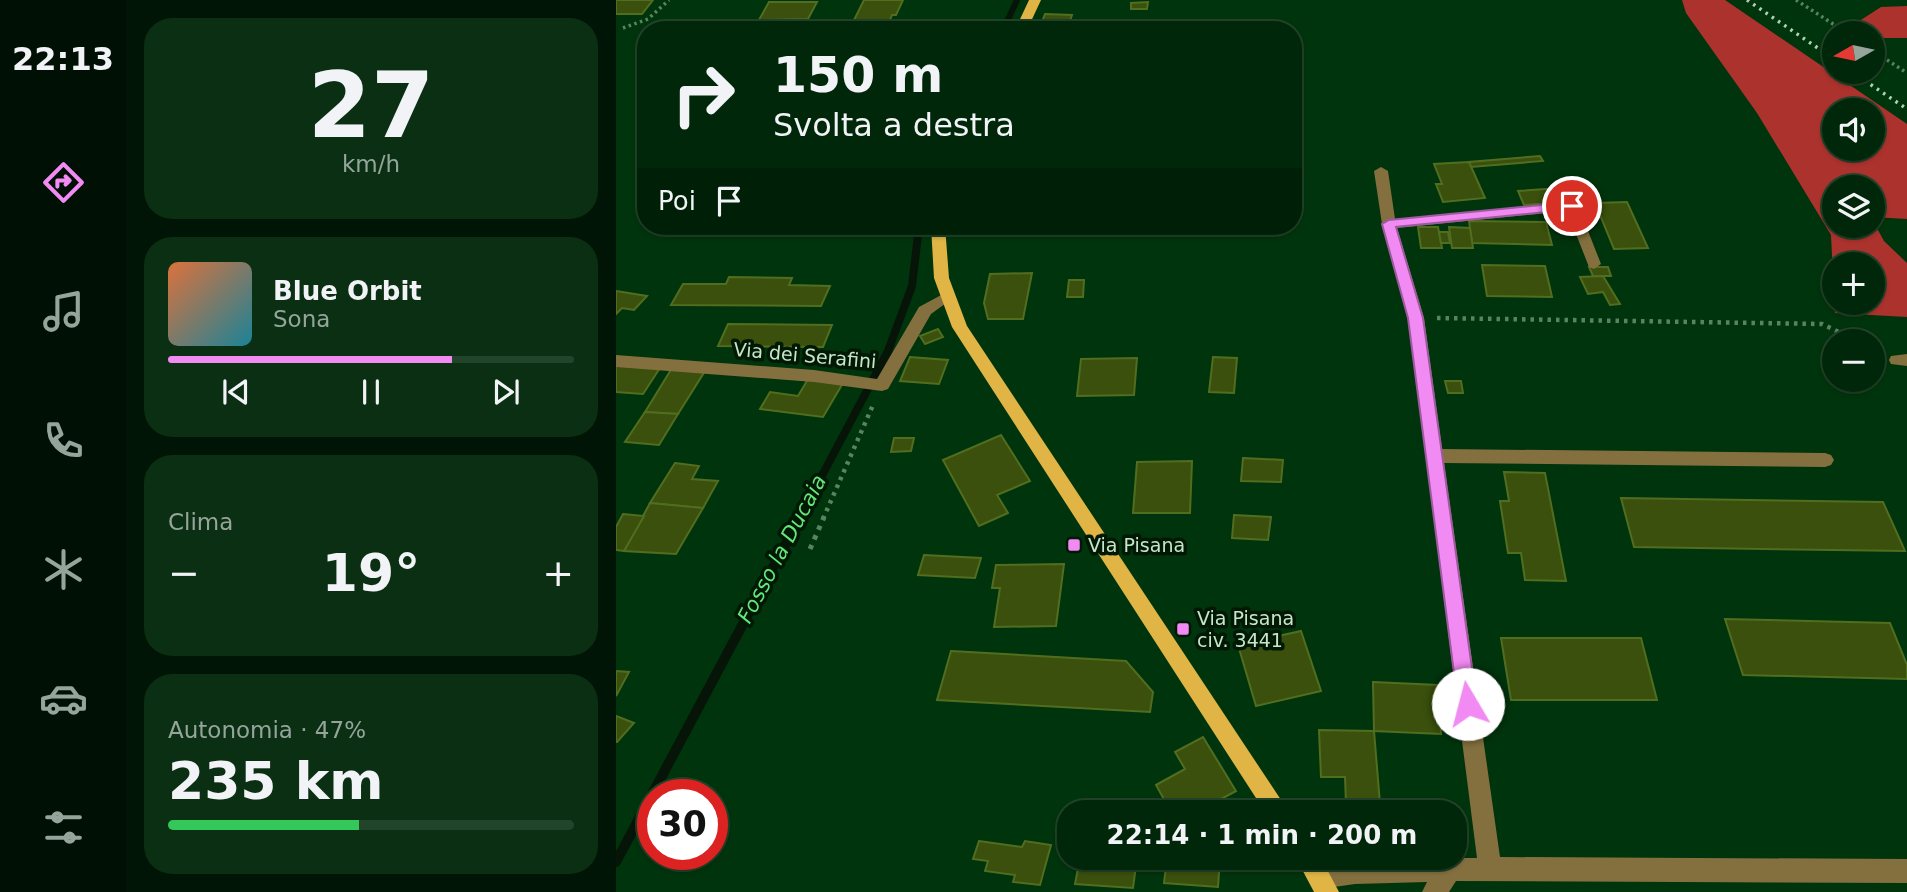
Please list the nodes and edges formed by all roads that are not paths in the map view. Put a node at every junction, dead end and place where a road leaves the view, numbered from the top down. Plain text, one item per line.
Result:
1 (1035, 0) edge
2 (1025, 21) edge
3 (1381, 171) dead end
4 (1389, 224) junction
5 (938, 235) edge
6 (1594, 264) dead end
7 (945, 299) junction
8 (616, 361) edge
9 (1434, 456) junction
10 (1825, 460) dead end
11 (1270, 800) edge
12 (1490, 870) junction
13 (1907, 871) edge
14 (1449, 872) junction
15 (1318, 875) edge
16 (1434, 892) edge

1 - 2 main road
3 - 4 street
4 - 6 street
4 - 9 street
5 - 7 main road
7 - 8 street, Via dei Serafini
7 - 11 main road
9 - 10 street
9 - 12 street
12 - 13 street
12 - 14 street
14 - 15 street
14 - 16 street

